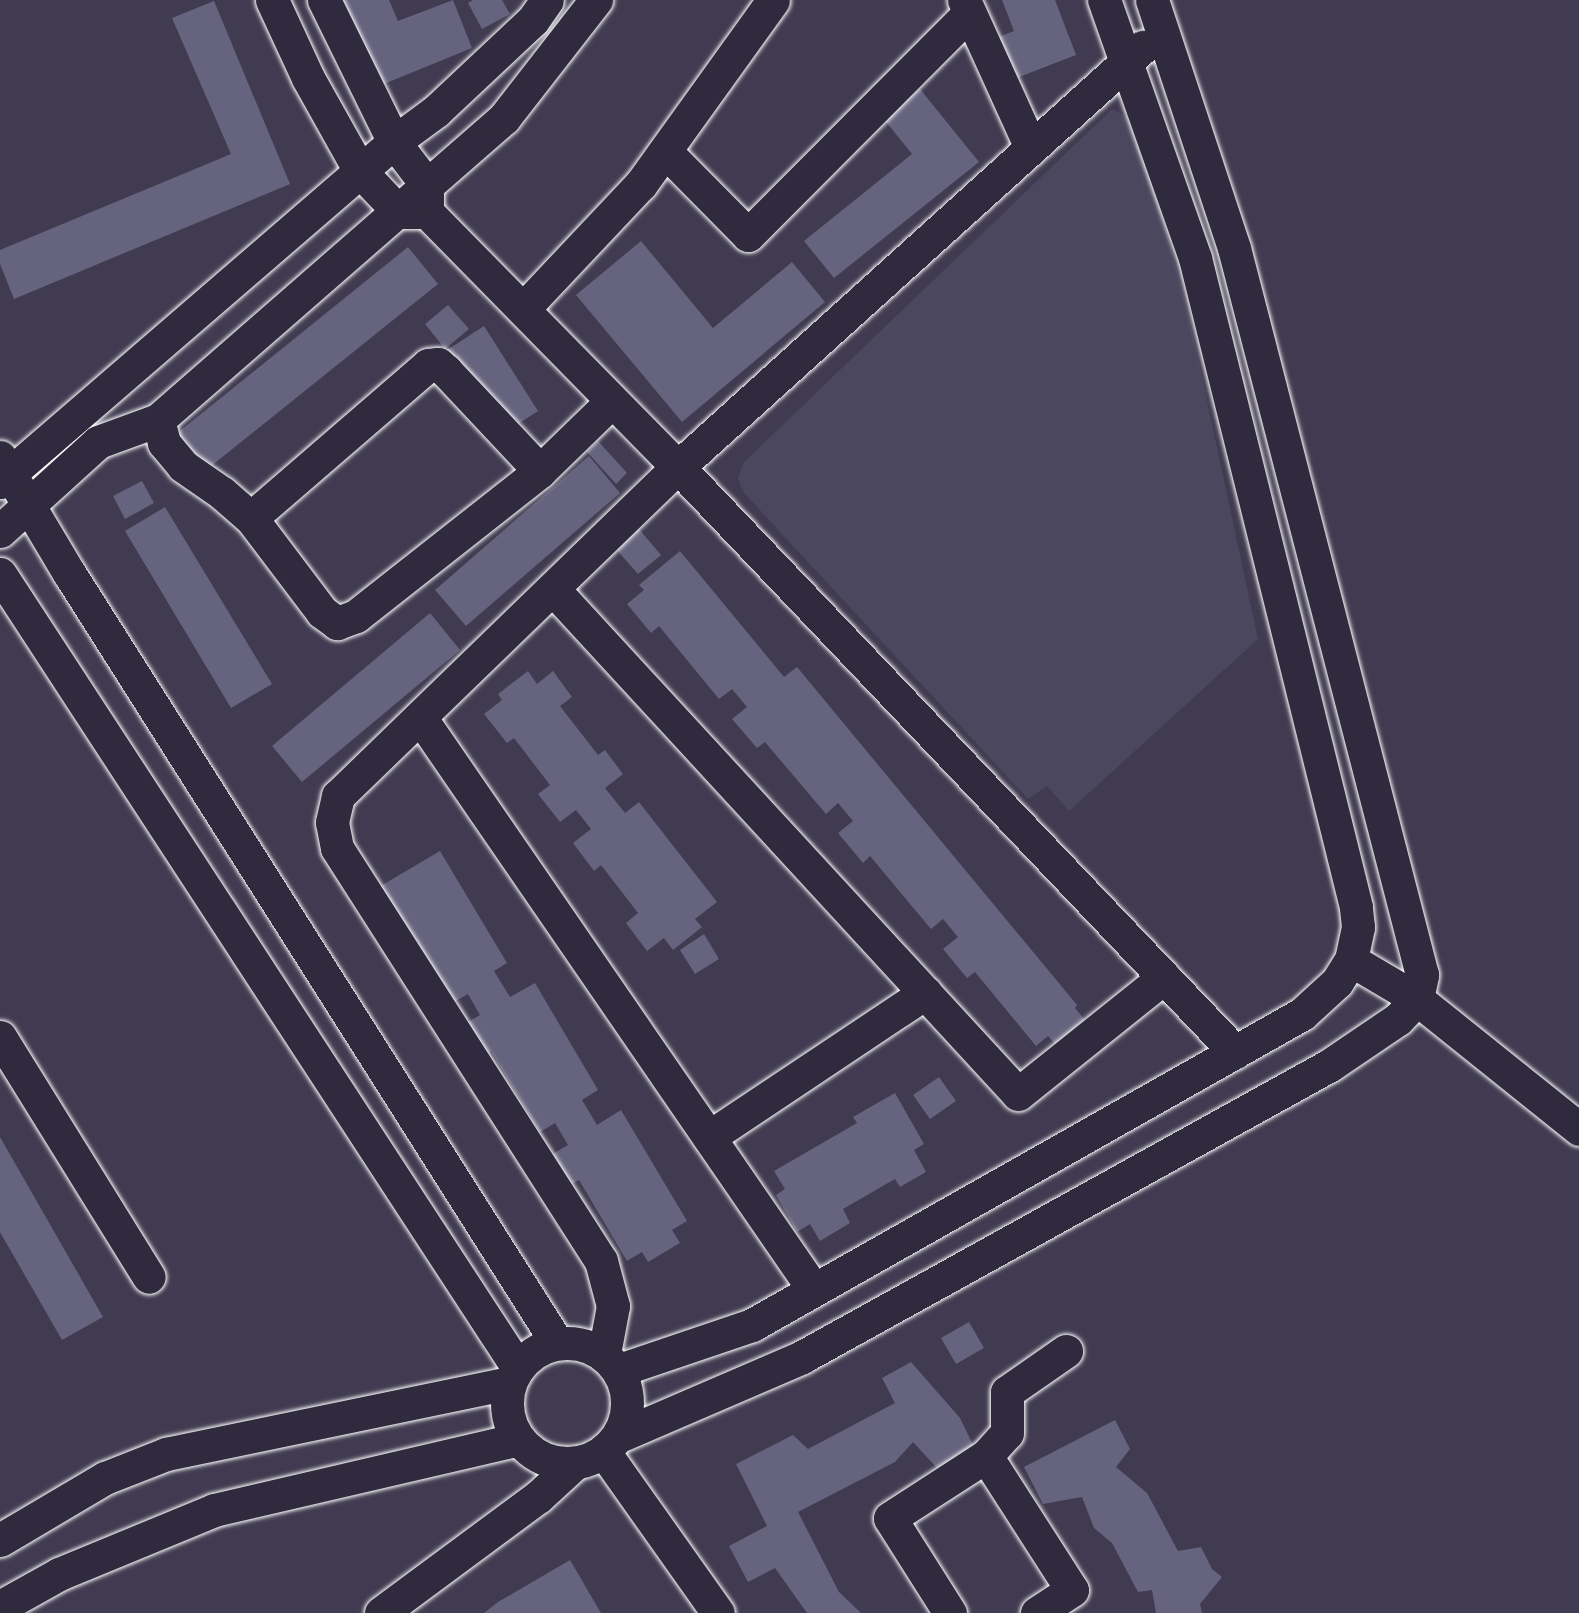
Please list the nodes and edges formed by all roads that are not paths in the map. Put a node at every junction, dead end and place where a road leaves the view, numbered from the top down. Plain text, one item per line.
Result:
1 (272, 0) edge
2 (324, 0) edge
3 (547, 0) edge
4 (773, 0) edge
5 (1104, 0) edge
6 (1152, 0) edge
7 (586, 3) edge
8 (966, 6) edge
9 (1163, 31) junction
10 (1127, 60) junction
11 (394, 142) junction
12 (1031, 148) junction
13 (665, 151) junction
14 (360, 171) junction
15 (418, 203) junction
16 (524, 308) junction
17 (98, 399) junction
18 (611, 402) junction
19 (158, 420) junction
20 (118, 431) junction
21 (678, 467) junction
22 (3, 470) edge
23 (540, 471) junction
24 (28, 504) junction
25 (251, 518) junction
26 (0, 531) edge
27 (0, 574) edge
28 (553, 589) junction
29 (420, 717) junction
30 (1351, 960) junction
31 (1164, 977) junction
32 (925, 993) junction
33 (1417, 999) junction
34 (0, 1037) edge
35 (1235, 1052) junction
36 (1579, 1128) edge
37 (709, 1137) junction
38 (149, 1277) dead end
39 (814, 1290) junction
40 (557, 1343) junction
41 (1066, 1351) dead end
42 (611, 1362) junction
43 (514, 1375) junction
44 (519, 1439) junction
45 (599, 1451) junction
46 (986, 1456) junction
47 (0, 1540) edge
48 (0, 1607) edge
49 (381, 1613) edge
50 (718, 1613) edge
51 (950, 1613) edge
52 (1036, 1613) edge

1 - 14 street
2 - 11 street
3 - 11 street
4 - 13 street
5 - 10 street
6 - 9 street
7 - 15 street
8 - 12 street
8 - 13 street
9 - 10 street
9 - 33 street
10 - 12 street
10 - 30 street
11 - 14 street
11 - 15 street
12 - 21 street
13 - 16 street
14 - 15 street
14 - 17 street
15 - 16 street
15 - 19 street
16 - 18 street
17 - 20 street
17 - 22 street
18 - 21 street
18 - 23 street
19 - 20 street
19 - 25 street
20 - 24 street
21 - 28 street
21 - 31 street
22 - 24 street
23 - 25 street
23 - 25 street
24 - 26 street
24 - 40 street
27 - 43 street
28 - 29 street
28 - 32 street
29 - 37 street
29 - 42 street
30 - 33 street
30 - 35 street
31 - 32 street
31 - 35 street
32 - 37 street
33 - 36 street
33 - 45 street
34 - 38 street
35 - 39 street
37 - 39 street
39 - 42 street
40 - 42 street
40 - 43 street
41 - 46 street
42 - 45 street
43 - 44 street
43 - 47 street
44 - 45 street
44 - 48 street
45 - 49 street
45 - 50 street
46 - 51 street
46 - 52 street

